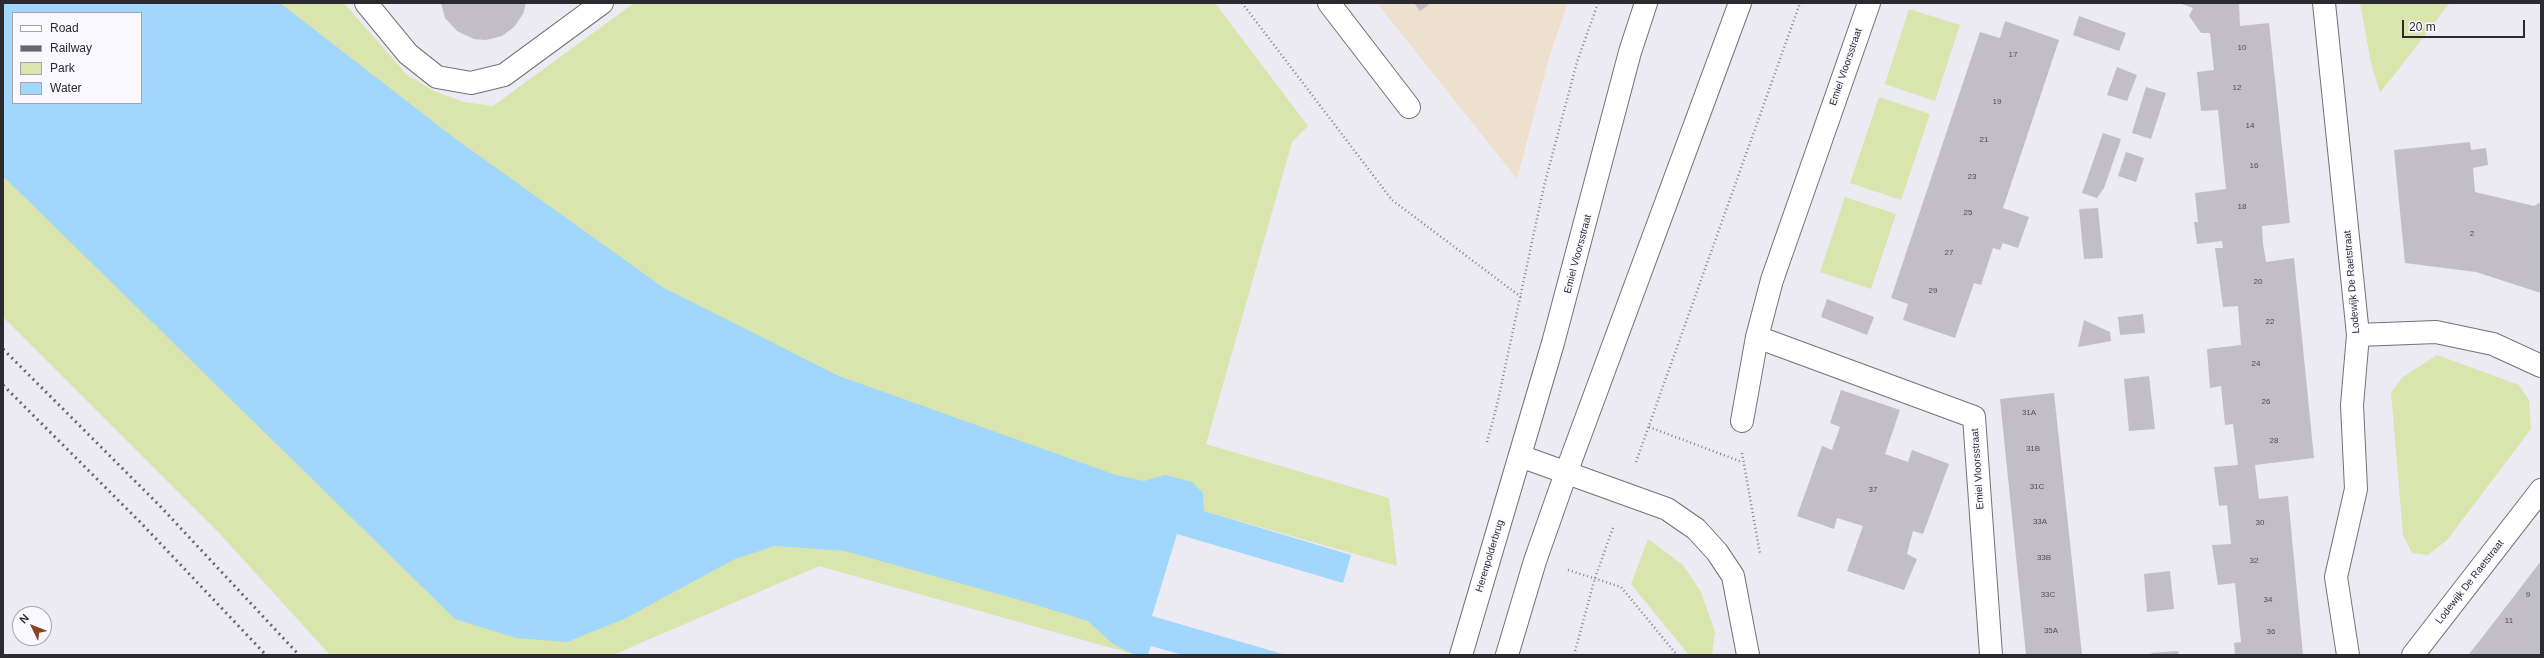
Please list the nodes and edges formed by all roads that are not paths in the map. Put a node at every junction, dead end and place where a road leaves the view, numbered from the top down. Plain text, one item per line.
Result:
1 (366, 3) edge
2 (602, 3) edge
3 (1329, 3) edge
4 (1646, 3) edge
5 (1740, 3) edge
6 (1868, 3) edge
7 (2324, 3) edge
8 (1409, 107) dead end
9 (2358, 335) junction
10 (1757, 337) junction
11 (2541, 366) edge
12 (1742, 421) road end
13 (1520, 456) junction
14 (1566, 473) junction
15 (2541, 490) edge
16 (1461, 655) edge
17 (1507, 655) edge
18 (1748, 655) edge
19 (1991, 655) edge
20 (2348, 655) edge
21 (2413, 655) edge

1 - 2 street
3 - 8 street
4 - 13 street, Emiel Vloorsstraat
5 - 14 street
6 - 10 street, Emiel Vloorsstraat
7 - 9 street, Lodewijk De Raetstraat
9 - 11 street
9 - 20 street, Lodewijk De Raetstraat
10 - 12 street, Emiel Vloorsstraat
10 - 19 street, Emiel Vloorsstraat
13 - 14 street
13 - 16 street, Herenpolderbrug
14 - 17 street
14 - 18 street
15 - 21 street, Lodewijk De Raetstraat

